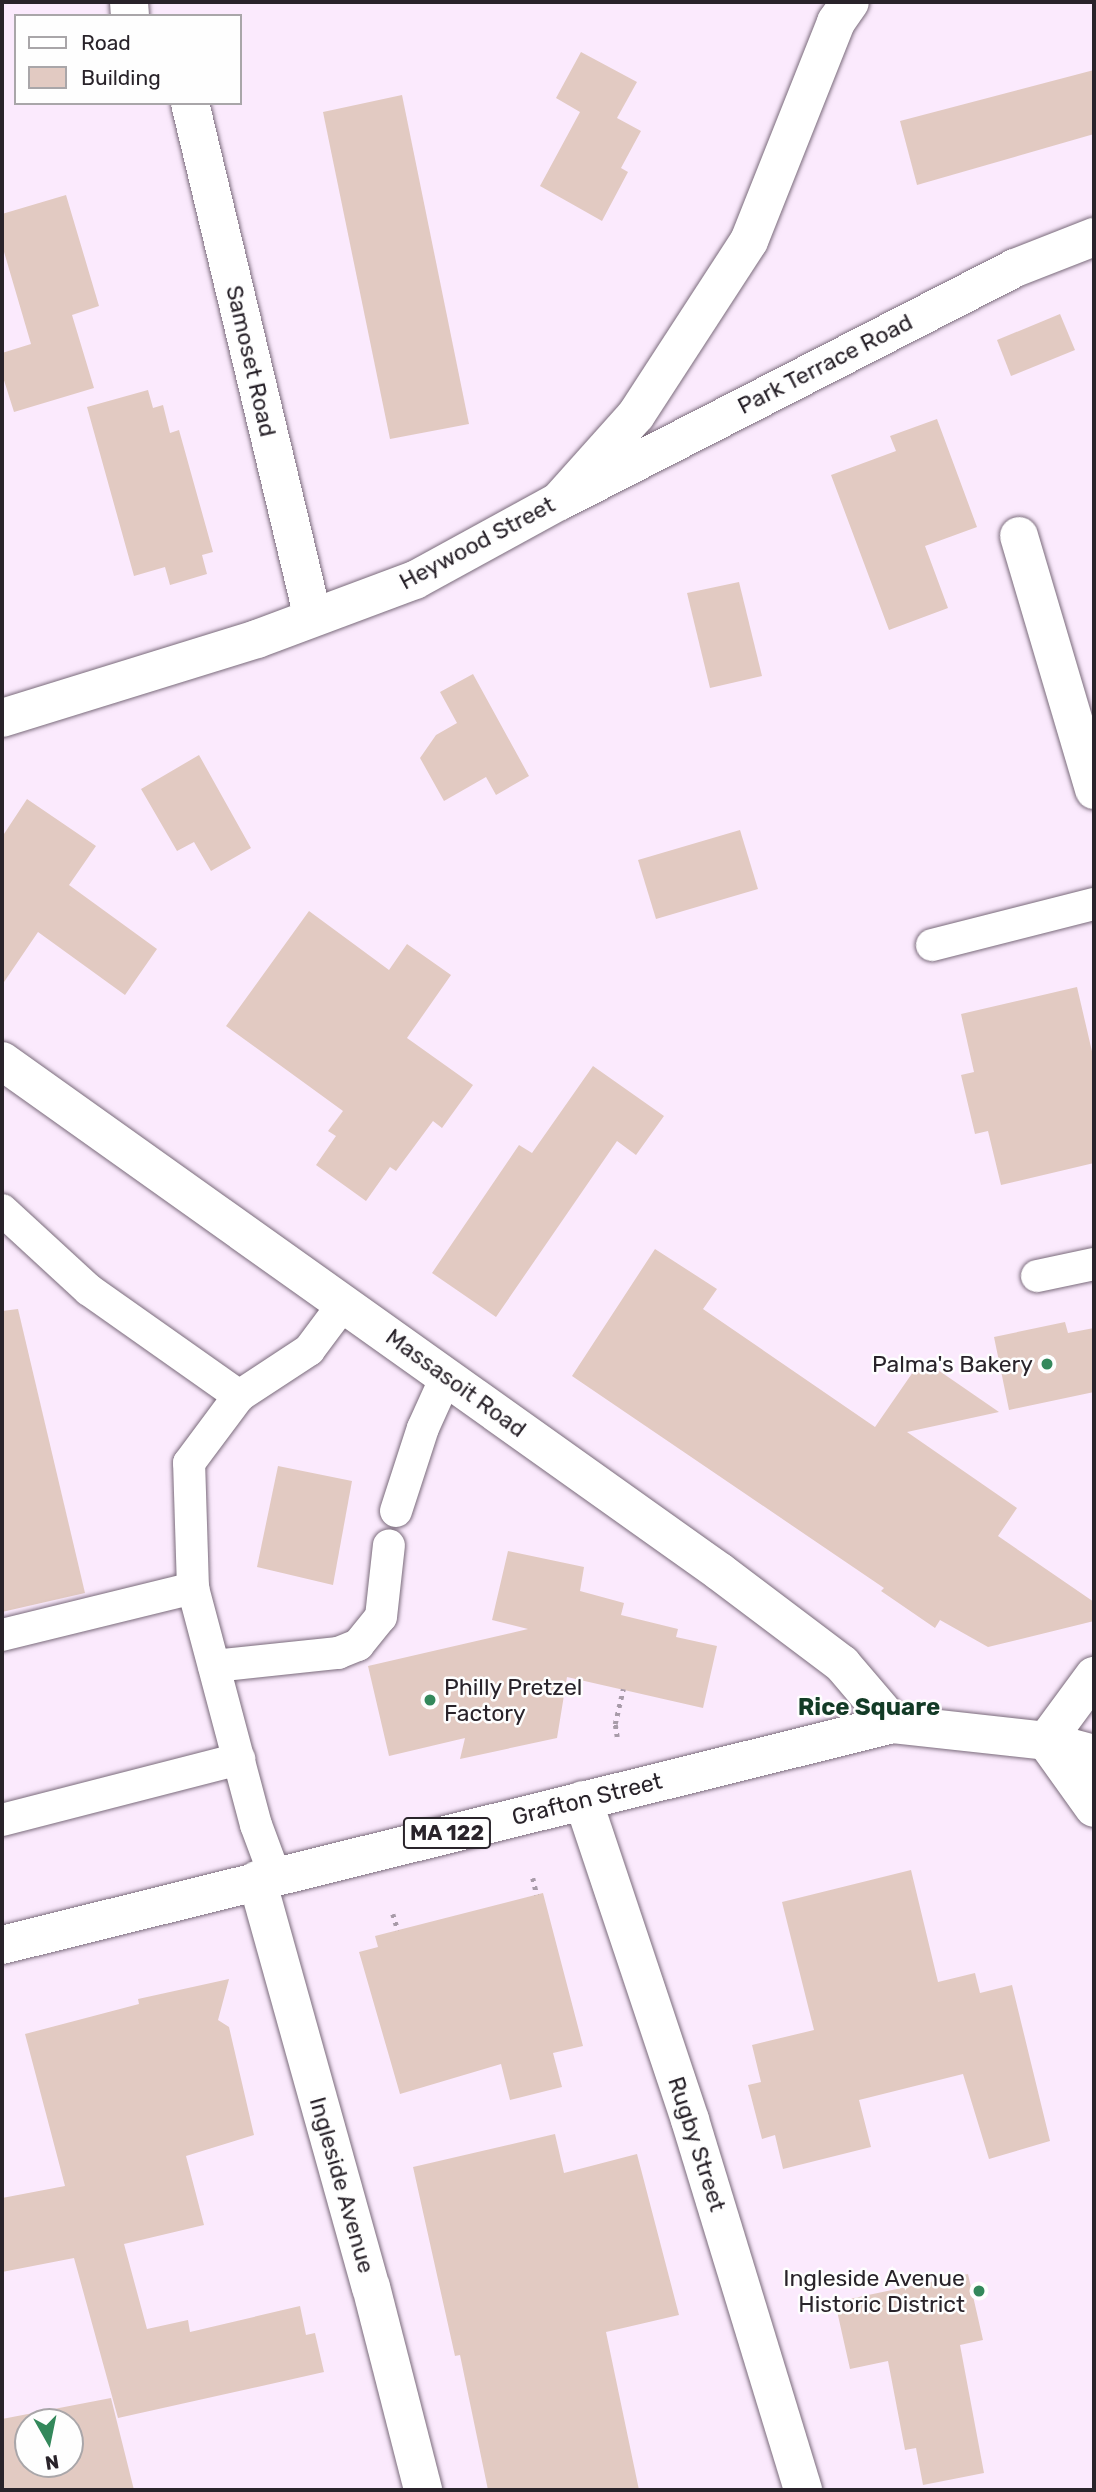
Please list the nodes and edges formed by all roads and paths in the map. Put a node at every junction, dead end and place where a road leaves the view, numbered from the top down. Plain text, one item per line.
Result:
1 (850, 2) edge
2 (190, 105) edge
3 (1094, 237) edge
4 (559, 501) junction
5 (1019, 536) dead end
6 (313, 618) junction
7 (2, 718) edge
8 (1094, 790) edge
9 (1094, 904) edge
10 (932, 945) dead end
11 (2, 1061) edge
12 (2, 1210) edge
13 (1094, 1265) edge
14 (1037, 1276) dead end
15 (344, 1303) junction
16 (446, 1377) junction
17 (239, 1396) junction
18 (396, 1511) dead end
19 (389, 1545) dead end
20 (192, 1588) junction
21 (2, 1635) edge
22 (214, 1666) junction
23 (1094, 1676) edge
24 (623, 1689) dead end
25 (893, 1724) junction
26 (617, 1737) dead end
27 (1046, 1741) junction
28 (1094, 1754) edge
29 (239, 1759) junction
30 (583, 1800) junction
31 (1094, 1808) edge
32 (2, 1821) edge
33 (266, 1878) junction
34 (533, 1878) dead end
35 (537, 1895) dead end
36 (393, 1914) dead end
37 (398, 1930) dead end
38 (2, 1945) edge
39 (423, 2490) edge
40 (803, 2490) edge

1 - 4 main road, Heywood Street
2 - 6 main road, Samoset Road
3 - 4 main road, Park Terrace Road
4 - 6 main road, Heywood Street
5 - 8 main road
6 - 7 main road, Heywood Street
9 - 10 lane
11 - 15 main road, Massasoit Road
12 - 17 lane
13 - 14 lane
15 - 16 main road, Massasoit Road
15 - 17 lane
16 - 18 lane
16 - 25 main road, Massasoit Road
17 - 20 lane
19 - 22 lane
20 - 21 lane
20 - 22 lane
22 - 29 lane
23 - 27 main road
24 - 26 path
25 - 27 main road, Grafton Street / MA 122
25 - 30 main road, Grafton Street / MA 122
27 - 28 main road, Grafton Street / MA 122
27 - 31 main road
29 - 32 lane
29 - 33 lane
30 - 33 main road, Grafton Street / MA 122
30 - 40 main road, Rugby Street
33 - 38 main road, Grafton Street / MA 122
33 - 39 main road, Ingleside Avenue
34 - 35 path
36 - 37 path

